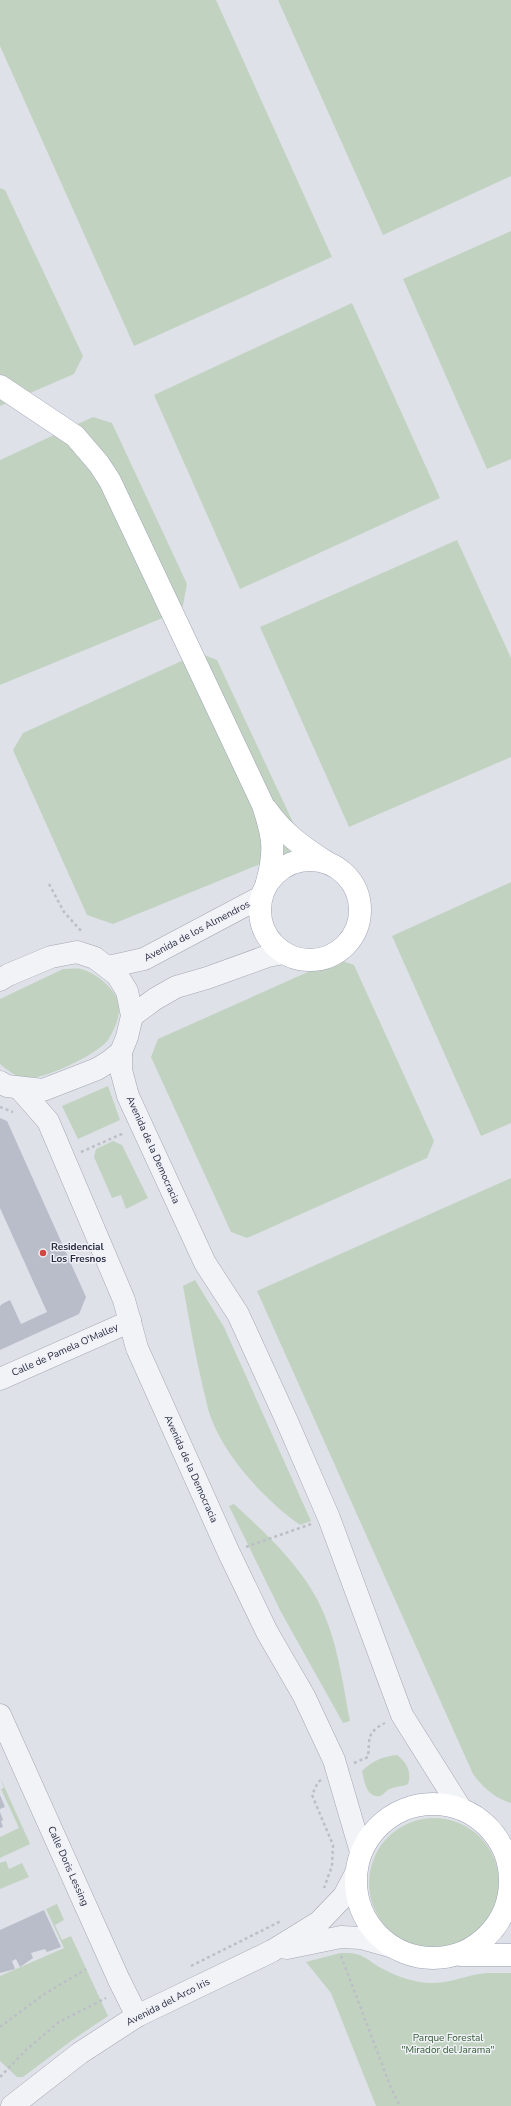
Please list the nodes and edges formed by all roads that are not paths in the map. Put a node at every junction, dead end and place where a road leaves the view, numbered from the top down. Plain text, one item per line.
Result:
1 (0, 386) edge
2 (262, 805) junction
3 (326, 862) junction
4 (264, 890) junction
5 (284, 953) junction
6 (108, 967) junction
7 (0, 980) edge
8 (132, 1016) junction
9 (121, 1052) junction
10 (10, 1085) edge
11 (130, 1320) junction
12 (0, 1379) edge
13 (0, 1715) edge
14 (461, 1809) junction
15 (358, 1863) junction
16 (511, 1893) edge
17 (393, 1947) junction
18 (272, 1951) junction
19 (458, 1955) junction
20 (511, 1956) edge
21 (137, 2016) junction
22 (8, 2101) edge

1 - 2 main road
2 - 3 main road
2 - 4 main road
3 - 4 main road
3 - 5 main road
4 - 5 main road
4 - 6 street, Avenida de los Almendros
5 - 8 street
6 - 7 street
6 - 8 street
8 - 9 street
9 - 10 street
9 - 14 street, Avenida de la Democracia
10 - 11 street, Avenida de la Democracia
11 - 12 street, Calle de Pamela O'Malley
11 - 15 street, Avenida de la Democracia
13 - 21 street, Calle Doris Lessing
14 - 15 main road
14 - 16 main road
15 - 17 main road
15 - 18 street, Avenida del Arco Iris
16 - 19 main road
17 - 18 street, Avenida del Arco Iris
17 - 19 main road
18 - 21 street, Avenida del Arco Iris
19 - 20 main road
21 - 22 street, Avenida del Arco Iris

